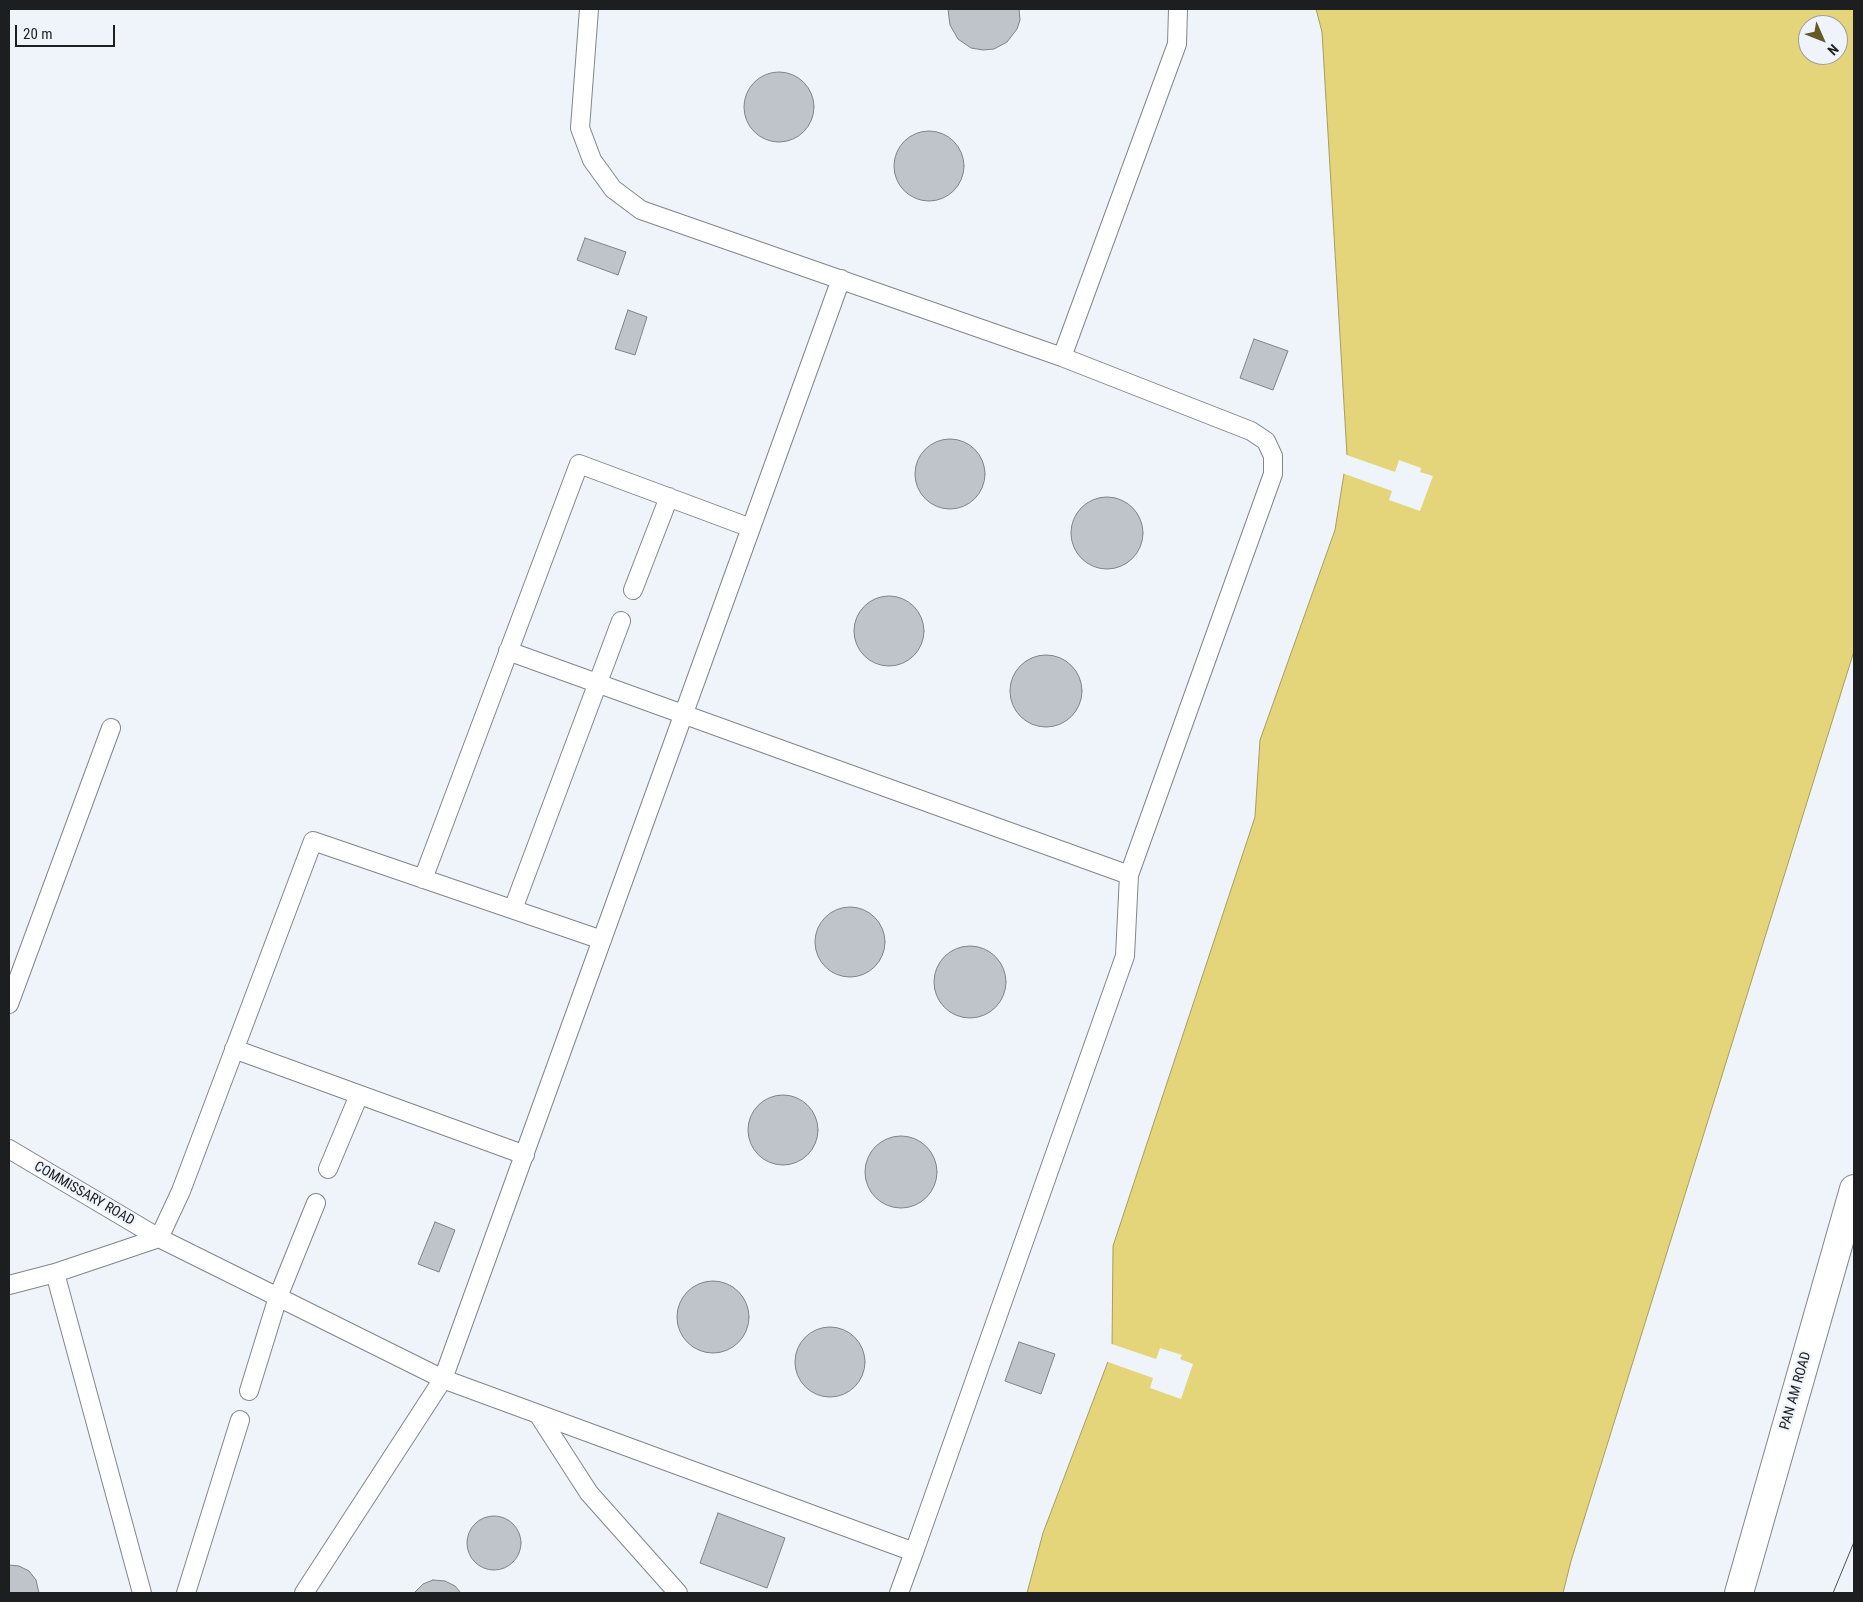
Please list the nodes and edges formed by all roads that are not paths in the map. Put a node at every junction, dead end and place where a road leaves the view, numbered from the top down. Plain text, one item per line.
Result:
1 (589, 9) edge
2 (1178, 9) edge
3 (841, 280) junction
4 (1062, 357) junction
5 (669, 497) junction
6 (751, 528) junction
7 (633, 590) dead end
8 (621, 621) dead end
9 (508, 651) junction
10 (597, 683) junction
11 (684, 715) junction
12 (111, 728) dead end
13 (1129, 875) junction
14 (422, 879) junction
15 (513, 909) junction
16 (602, 940) junction
17 (9, 1004) edge
18 (234, 1050) junction
19 (359, 1095) junction
20 (9, 1150) edge
21 (524, 1155) junction
22 (328, 1169) dead end
23 (1854, 1189) edge
24 (316, 1203) dead end
25 (160, 1238) junction
26 (55, 1273) junction
27 (9, 1285) edge
28 (278, 1297) junction
29 (443, 1379) junction
30 (249, 1390) dead end
31 (538, 1414) junction
32 (240, 1420) dead end
33 (914, 1552) junction
34 (142, 1593) edge
35 (186, 1593) edge
36 (304, 1593) edge
37 (678, 1593) edge
38 (900, 1593) edge
39 (1739, 1593) edge

1 - 3 lane
2 - 4 lane
3 - 4 lane
3 - 6 lane
4 - 13 lane
5 - 6 lane
5 - 7 lane
5 - 9 lane
6 - 11 lane
8 - 10 lane
9 - 10 lane
9 - 14 lane
10 - 11 lane
10 - 15 lane
11 - 13 lane
11 - 16 lane
12 - 17 lane
13 - 33 lane
14 - 15 lane
14 - 18 lane
15 - 16 lane
16 - 21 lane
18 - 19 lane
18 - 25 lane
19 - 21 lane
19 - 22 lane
20 - 25 lane, COMMISSARY ROAD
21 - 29 lane
23 - 39 street, PAN AM ROAD
24 - 28 lane
25 - 26 lane
25 - 28 lane, COMMISSARY ROAD
26 - 27 lane
26 - 34 lane
28 - 29 lane, COMMISSARY ROAD
28 - 30 lane
29 - 31 lane, COMMISSARY ROAD
29 - 36 lane
31 - 33 lane, COMMISSARY ROAD
31 - 37 lane
32 - 35 lane
33 - 38 lane

